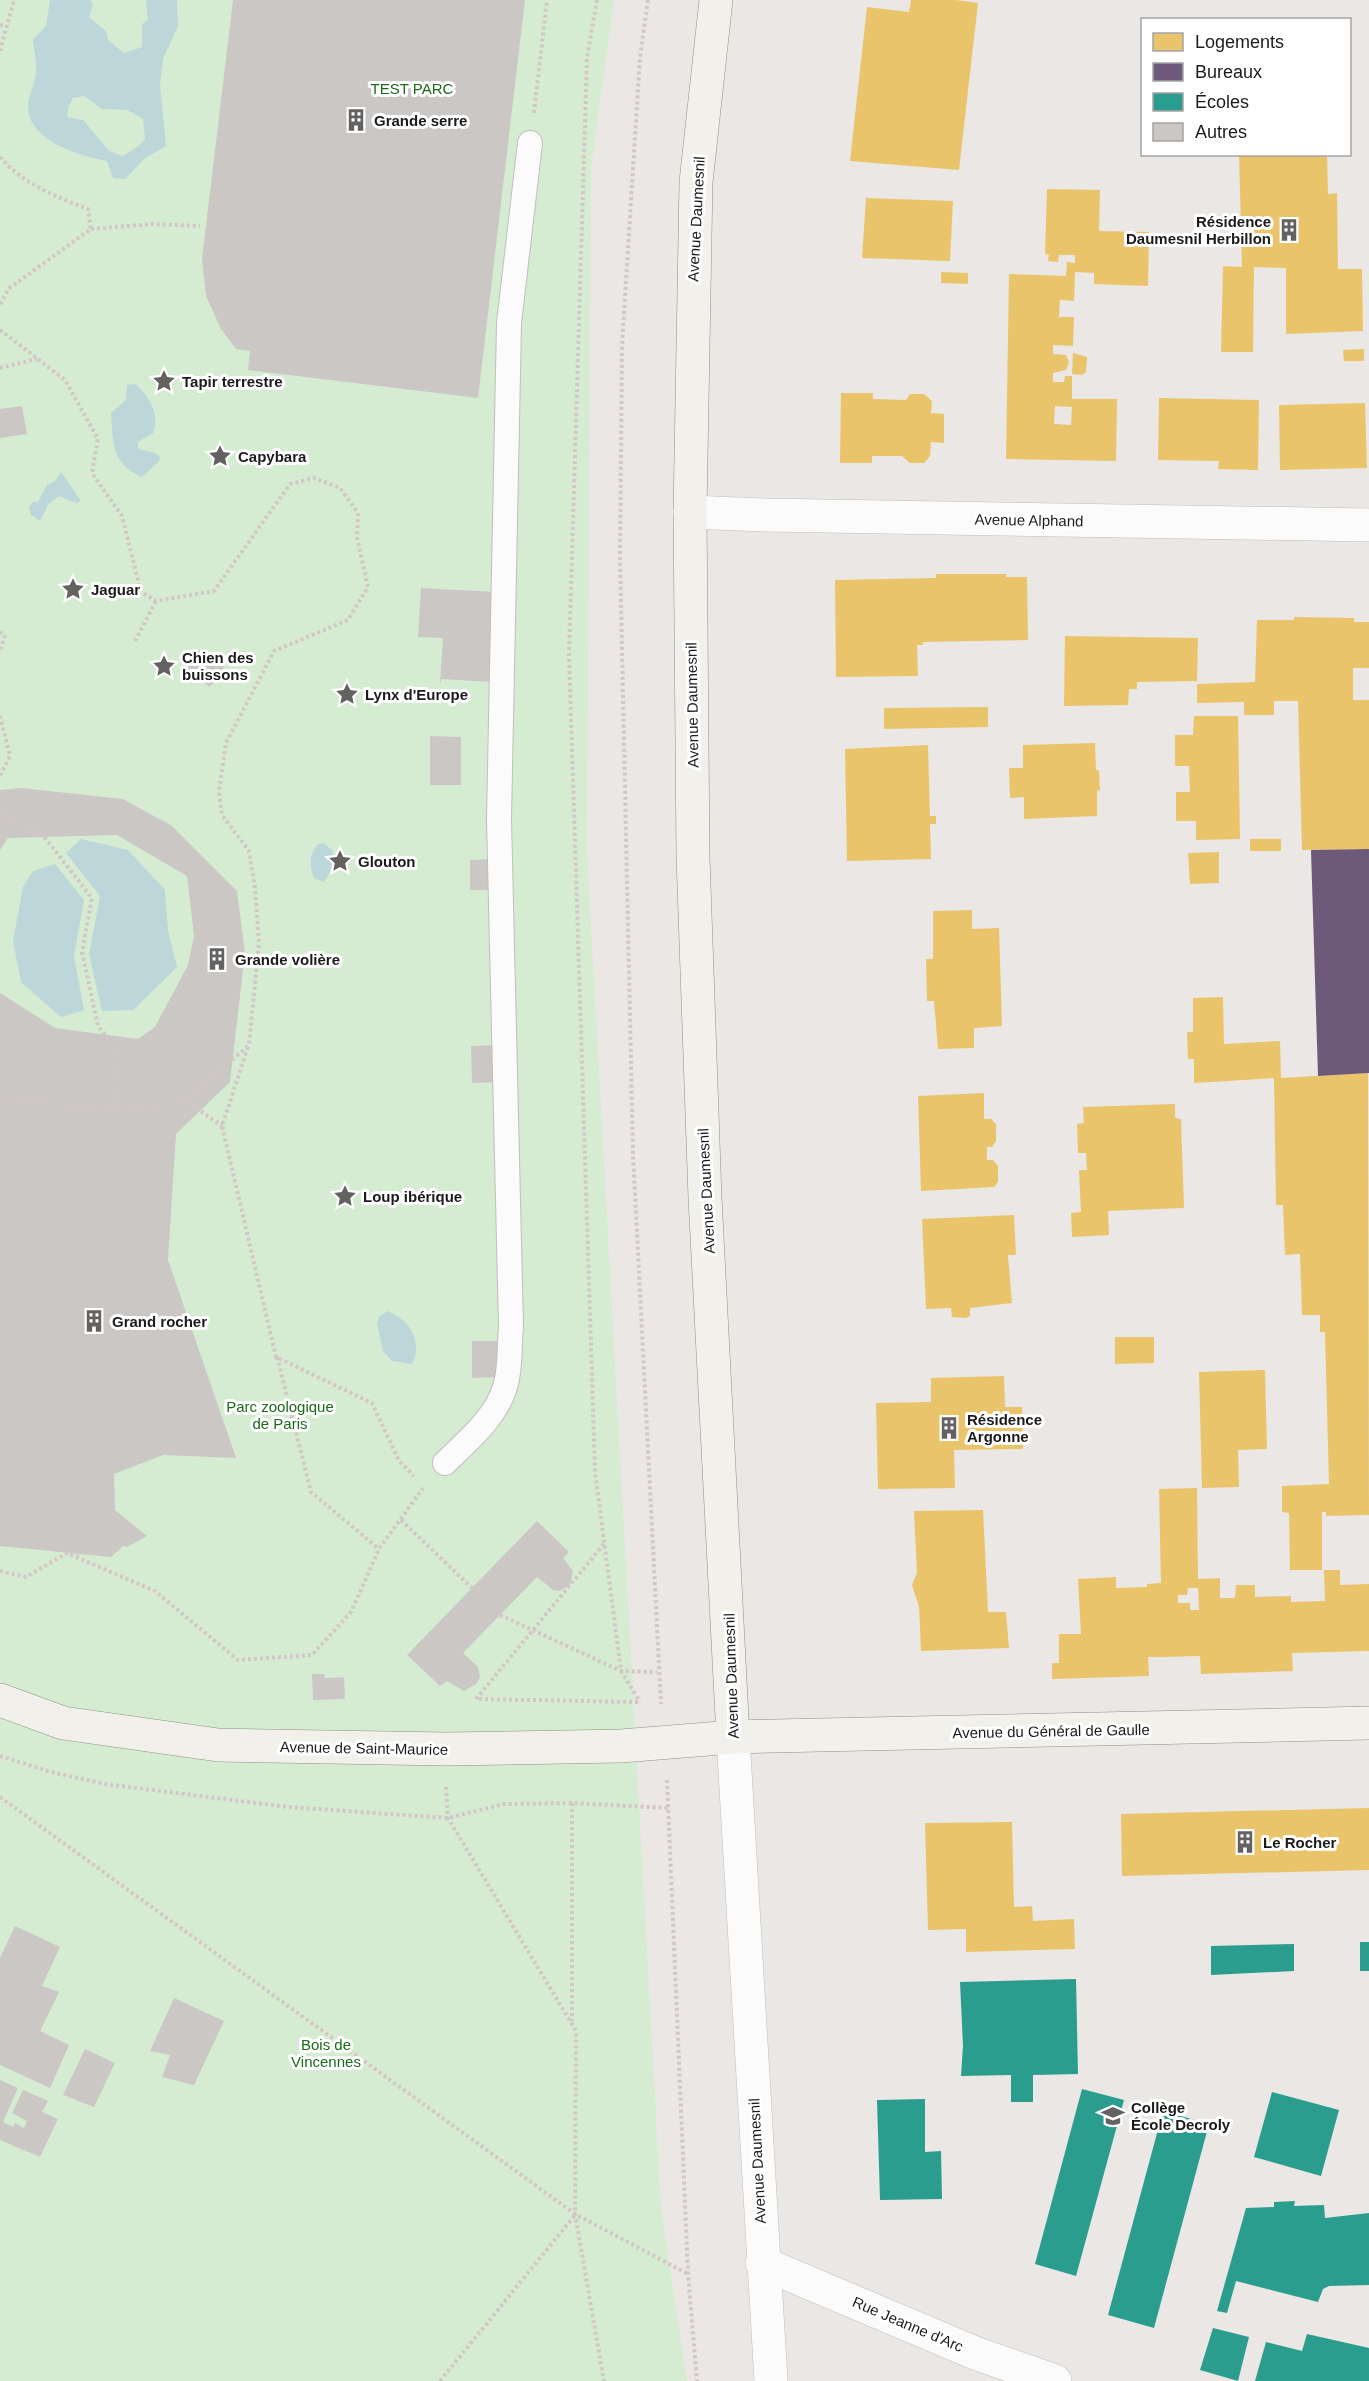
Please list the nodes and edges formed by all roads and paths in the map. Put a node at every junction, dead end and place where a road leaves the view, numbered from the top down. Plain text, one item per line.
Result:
1 (14, 0) edge
2 (547, 0) edge
3 (597, 0) edge
4 (648, 0) edge
5 (716, 0) edge
6 (0, 26) edge
7 (6, 26) junction
8 (0, 51) edge
9 (530, 143) joint
10 (0, 157) edge
11 (200, 226) dead end
12 (91, 229) junction
13 (0, 305) edge
14 (0, 330) edge
15 (37, 359) junction
16 (0, 368) edge
17 (690, 512) junction
18 (1369, 525) edge
19 (156, 601) junction
20 (0, 632) edge
21 (135, 641) dead end
22 (0, 653) edge
23 (0, 716) edge
24 (0, 776) edge
25 (0, 802) edge
26 (249, 1045) junction
27 (0, 1096) edge
28 (186, 1101) junction
29 (115, 1112) junction
30 (222, 1126) junction
31 (276, 1357) junction
32 (445, 1463) dead end
33 (416, 1478) dead end
34 (424, 1486) dead end
35 (401, 1520) junction
36 (605, 1544) junction
37 (379, 1549) junction
38 (117, 1552) dead end
39 (67, 1553) junction
40 (0, 1571) edge
41 (472, 1588) dead end
42 (500, 1615) dead end
43 (534, 1631) junction
44 (621, 1671) junction
45 (657, 1672) junction
46 (0, 1700) edge
47 (660, 1700) dead end
48 (1369, 1723) edge
49 (733, 1737) junction
50 (446, 1749) junction
51 (0, 1756) edge
52 (668, 1786) dead end
53 (0, 1797) edge
54 (572, 1803) junction
55 (668, 1808) junction
56 (448, 1818) junction
57 (572, 2024) junction
58 (575, 2214) junction
59 (762, 2263) junction
60 (688, 2274) junction
61 (441, 2381) edge
62 (604, 2381) edge
63 (697, 2381) edge
64 (771, 2381) edge
65 (1055, 2381) edge

1 - 7 path
2 - 9 path
3 - 36 path
4 - 45 path
5 - 17 main road, Avenue Daumesnil
6 - 7 path
7 - 8 path
9 - 32 lane
10 - 12 path
11 - 12 path
12 - 13 path
14 - 15 path
15 - 16 path
15 - 19 path
17 - 18 street, Avenue Alphand
17 - 49 main road, Avenue Daumesnil
19 - 21 path
19 - 26 path
20 - 22 path
23 - 24 path
25 - 29 path
26 - 28 path
26 - 30 path
27 - 29 path
28 - 29 path
28 - 30 path
30 - 31 path
31 - 33 path
31 - 37 path
34 - 35 path
35 - 37 path
35 - 41 path
36 - 43 path
36 - 44 path
37 - 39 path
38 - 39 path
39 - 40 path
42 - 43 path
43 - 44 path
43 - 44 path
44 - 45 path
45 - 47 path
46 - 50 main road, Avenue de Saint-Maurice
48 - 49 main road, Avenue du Général de Gaulle
49 - 50 main road, Avenue de Saint-Maurice
49 - 59 street, Avenue Daumesnil
50 - 56 path
51 - 56 path
52 - 55 path
53 - 58 path
54 - 55 path
54 - 56 path
54 - 57 path
55 - 60 path
56 - 57 path
57 - 58 path
58 - 60 path
58 - 61 path
58 - 62 path
59 - 64 street, Avenue Daumesnil
59 - 65 street, Rue Jeanne d'Arc
60 - 63 path

